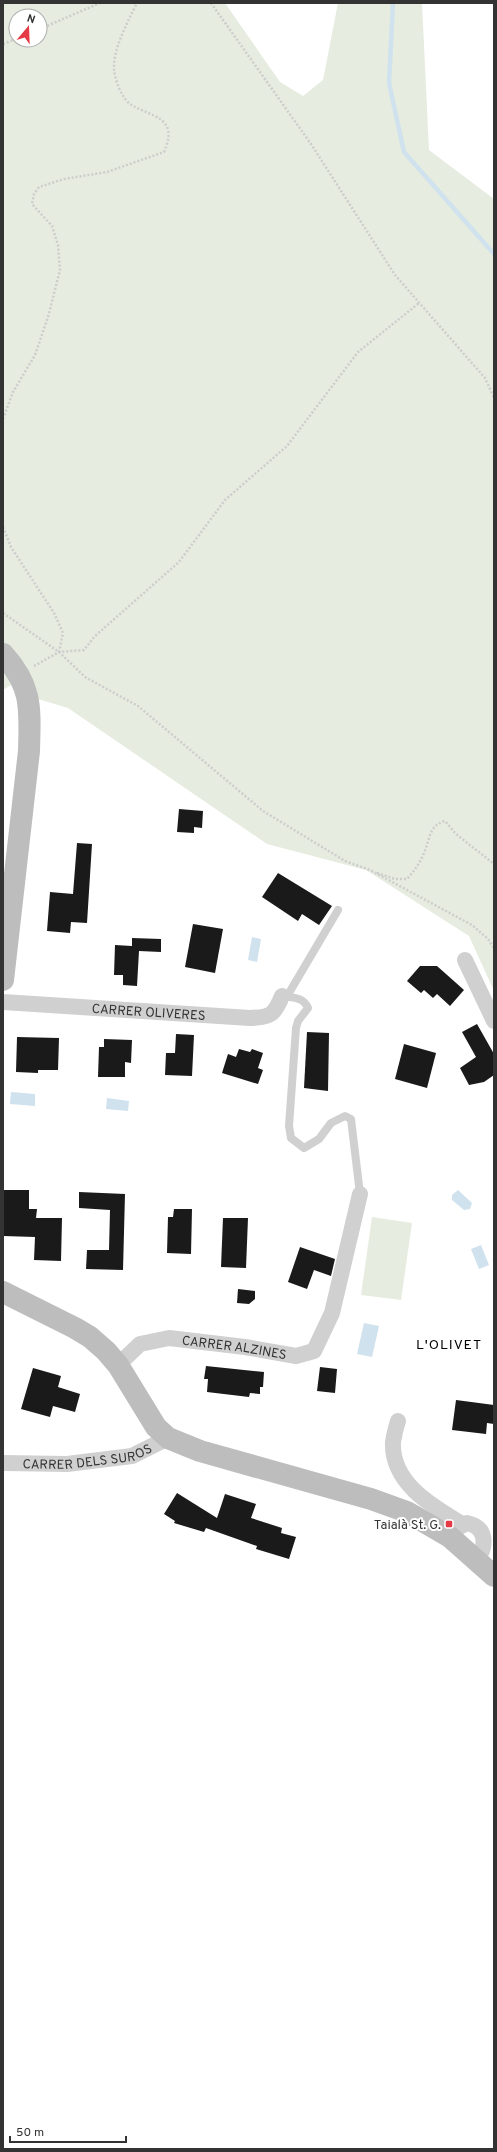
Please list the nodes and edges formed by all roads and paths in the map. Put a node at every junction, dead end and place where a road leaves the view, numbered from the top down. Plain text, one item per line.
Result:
1 (100, 3) edge
2 (137, 3) edge
3 (211, 3) edge
4 (48, 26) edge
5 (419, 303) junction
6 (494, 398) edge
7 (3, 419) edge
8 (3, 527) edge
9 (3, 613) edge
10 (59, 652) junction
11 (3, 654) edge
12 (19, 674) junction
13 (494, 864) edge
14 (370, 870) junction
15 (338, 910) dead end
16 (494, 948) edge
17 (465, 960) dead end
18 (3, 980) edge
19 (282, 996) junction
20 (3, 1002) edge
21 (494, 1021) edge
22 (360, 1194) joint
23 (3, 1292) edge
24 (118, 1365) junction
25 (398, 1421) dead end
26 (168, 1438) junction
27 (3, 1463) edge
28 (488, 1529) edge
29 (456, 1530) junction
30 (477, 1560) junction
31 (494, 1576) edge

1 - 4 path
2 - 7 path
3 - 5 path
5 - 6 path
5 - 10 path
8 - 10 path
9 - 10 path
10 - 12 path
10 - 14 path
11 - 12 street
12 - 18 street
13 - 14 path
14 - 16 path
15 - 19 lane
17 - 21 street
19 - 20 street, CARRER OLIVERES
19 - 22 lane
22 - 24 street, CARRER ALZINES
23 - 24 street
24 - 26 street
25 - 29 street
26 - 27 street, CARRER DELS SUROS
26 - 29 street
28 - 29 street
28 - 30 street
29 - 30 street
30 - 31 street

